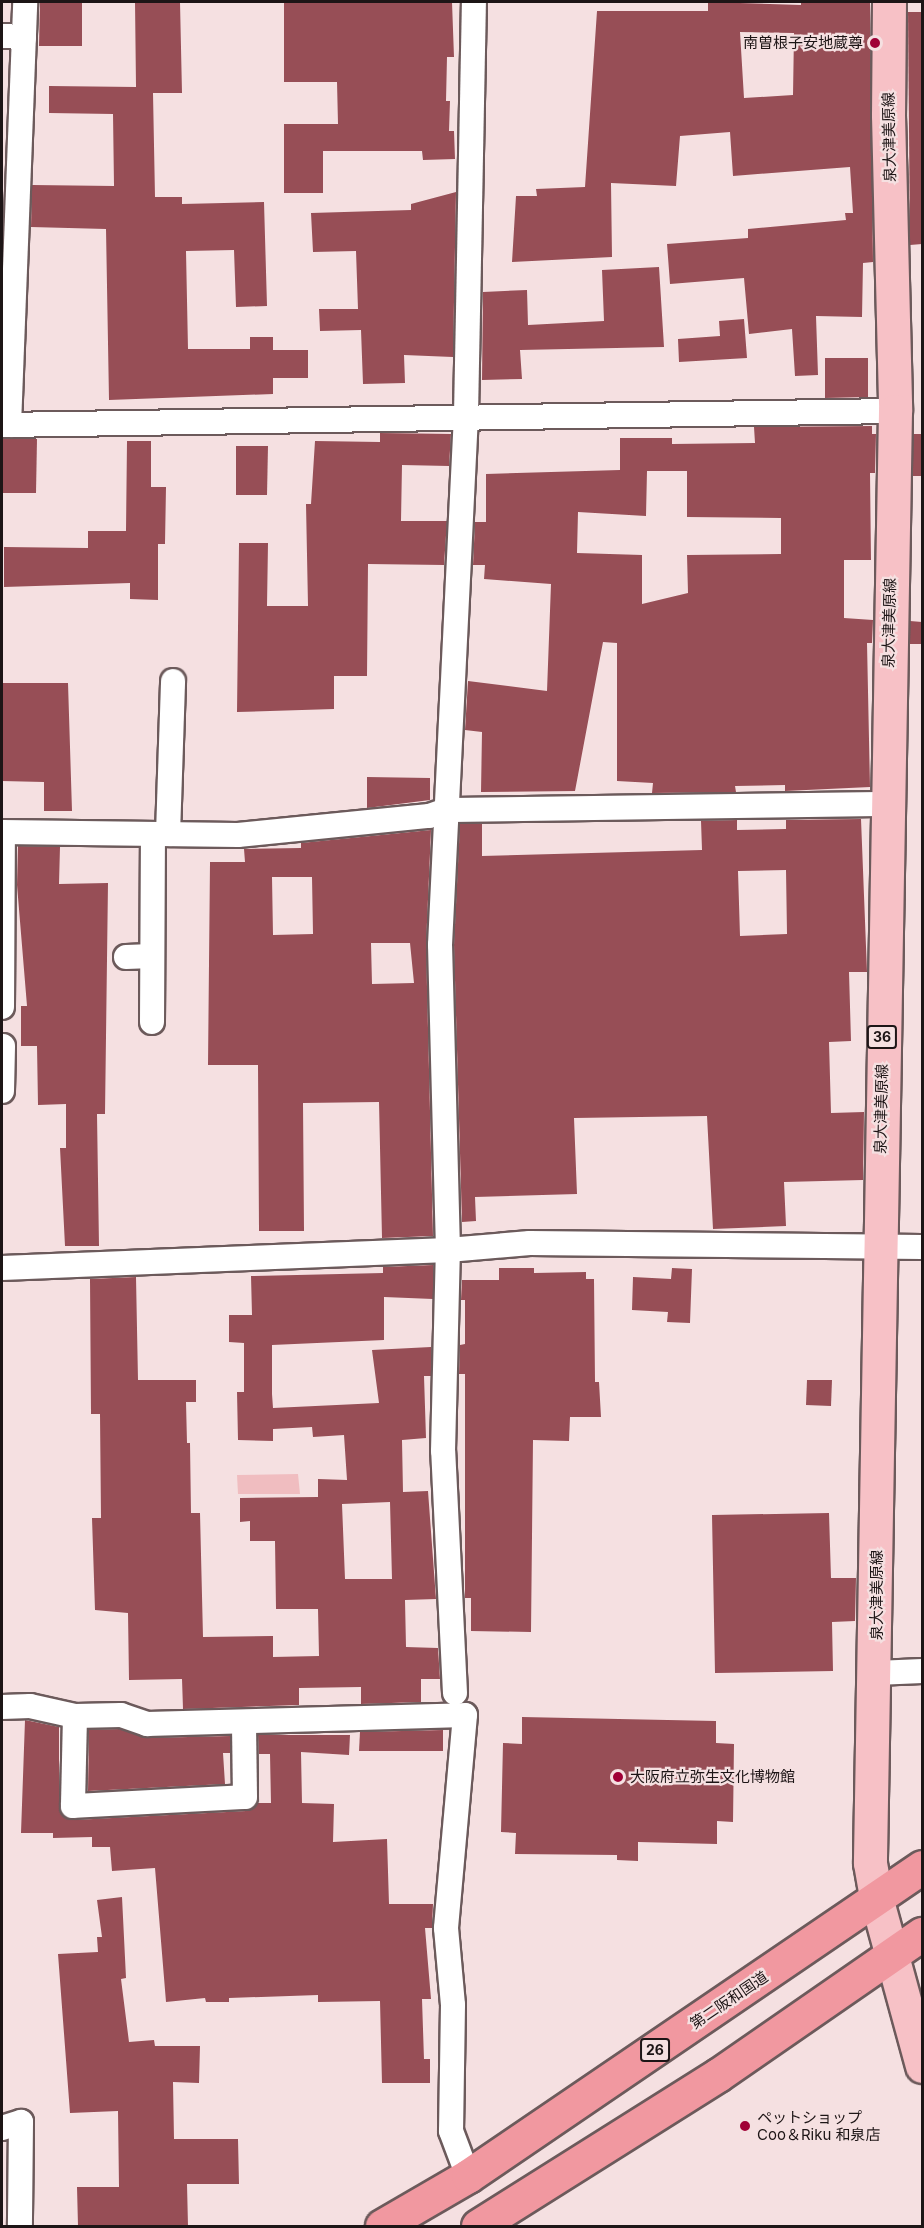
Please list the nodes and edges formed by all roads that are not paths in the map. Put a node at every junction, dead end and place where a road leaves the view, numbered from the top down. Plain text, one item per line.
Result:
1 (25, 2) edge
2 (474, 2) edge
3 (889, 2) edge
4 (13, 36) edge
5 (895, 411) junction
6 (466, 415) junction
7 (5, 425) edge
8 (173, 681) dead end
9 (885, 804) junction
10 (446, 810) junction
11 (2, 832) edge
12 (160, 835) junction
13 (152, 956) junction
14 (126, 957) dead end
15 (2, 1007) edge
16 (152, 1022) dead end
17 (3, 1046) edge
18 (2, 1091) edge
19 (922, 1247) edge
20 (880, 1248) junction
21 (448, 1250) junction
22 (2, 1268) edge
23 (922, 1671) edge
24 (876, 1673) junction
25 (455, 1693) dead end
26 (2, 1707) edge
27 (75, 1716) junction
28 (244, 1722) junction
29 (922, 1867) edge
30 (877, 1900) junction
31 (922, 1934) edge
32 (894, 1954) junction
33 (922, 2066) edge
34 (2, 2128) edge
35 (468, 2176) junction
36 (20, 2226) edge
37 (382, 2226) edge
38 (478, 2226) edge

1 - 4 street
2 - 6 street
3 - 5 main road, 泉大津美原線 / 36
4 - 7 street
5 - 6 street
5 - 9 main road, 泉大津美原線 / 36
6 - 7 street
6 - 10 street
8 - 12 street
9 - 10 street
9 - 20 main road, 泉大津美原線 / 36
10 - 12 street
10 - 21 street
11 - 12 street
11 - 15 street
12 - 13 street
13 - 14 street
13 - 16 street
17 - 18 street
19 - 20 street
20 - 21 street
20 - 24 main road, 泉大津美原線 / 36
21 - 22 street
21 - 25 street
23 - 24 street
24 - 30 main road, 泉大津美原線 / 36
26 - 27 street
27 - 28 street
27 - 28 street
28 - 35 street
29 - 30 highway, 第二阪和国道 / 26
30 - 32 main road, 泉大津美原線 / 36
30 - 35 highway, 第二阪和国道 / 26
31 - 32 highway
32 - 33 main road, 泉大津美原線 / 36
32 - 38 highway
34 - 36 street
35 - 37 highway, 第二阪和国道 / 26

